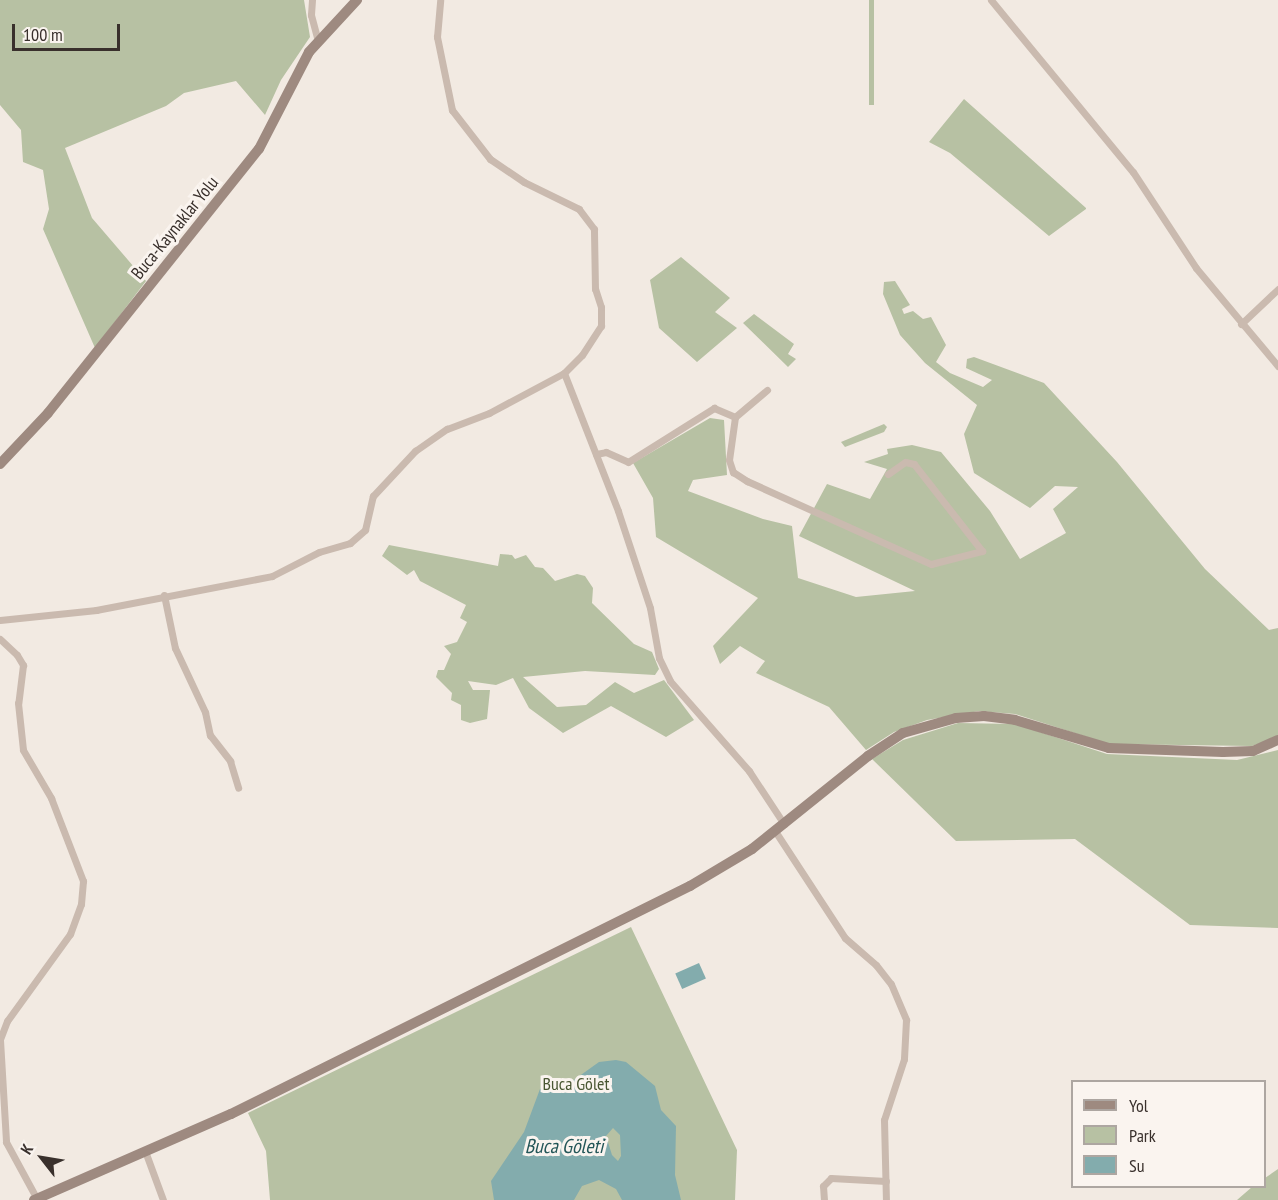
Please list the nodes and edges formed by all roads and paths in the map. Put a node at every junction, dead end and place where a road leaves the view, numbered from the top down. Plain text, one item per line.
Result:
1 (312, 0) edge
2 (357, 0) edge
3 (440, 0) edge
4 (991, 0) edge
5 (318, 41) junction
6 (1278, 289) edge
7 (1241, 324) junction
8 (1278, 366) edge
9 (564, 373) junction
10 (767, 390) dead end
11 (735, 417) junction
12 (596, 454) junction
13 (0, 464) edge
14 (888, 474) dead end
15 (164, 595) junction
16 (0, 620) edge
17 (0, 639) edge
18 (1278, 740) edge
19 (238, 789) dead end
20 (779, 827) junction
21 (0, 1040) edge
22 (145, 1151) junction
23 (886, 1181) junction
24 (35, 1199) edge
25 (163, 1200) edge
26 (824, 1200) edge
27 (886, 1200) edge

1 - 5 street
2 - 5 street, Buca-Kaynaklar Yolu
3 - 9 street
4 - 7 street
5 - 13 street, Buca-Kaynaklar Yolu
6 - 7 street
7 - 8 street
9 - 12 street
9 - 15 street
10 - 11 street
11 - 12 street
11 - 14 street
12 - 20 street
15 - 16 street
15 - 19 street
17 - 21 street
18 - 20 street
20 - 22 street
20 - 23 street
21 - 24 street
22 - 24 street
22 - 25 street
23 - 26 street
23 - 27 street

